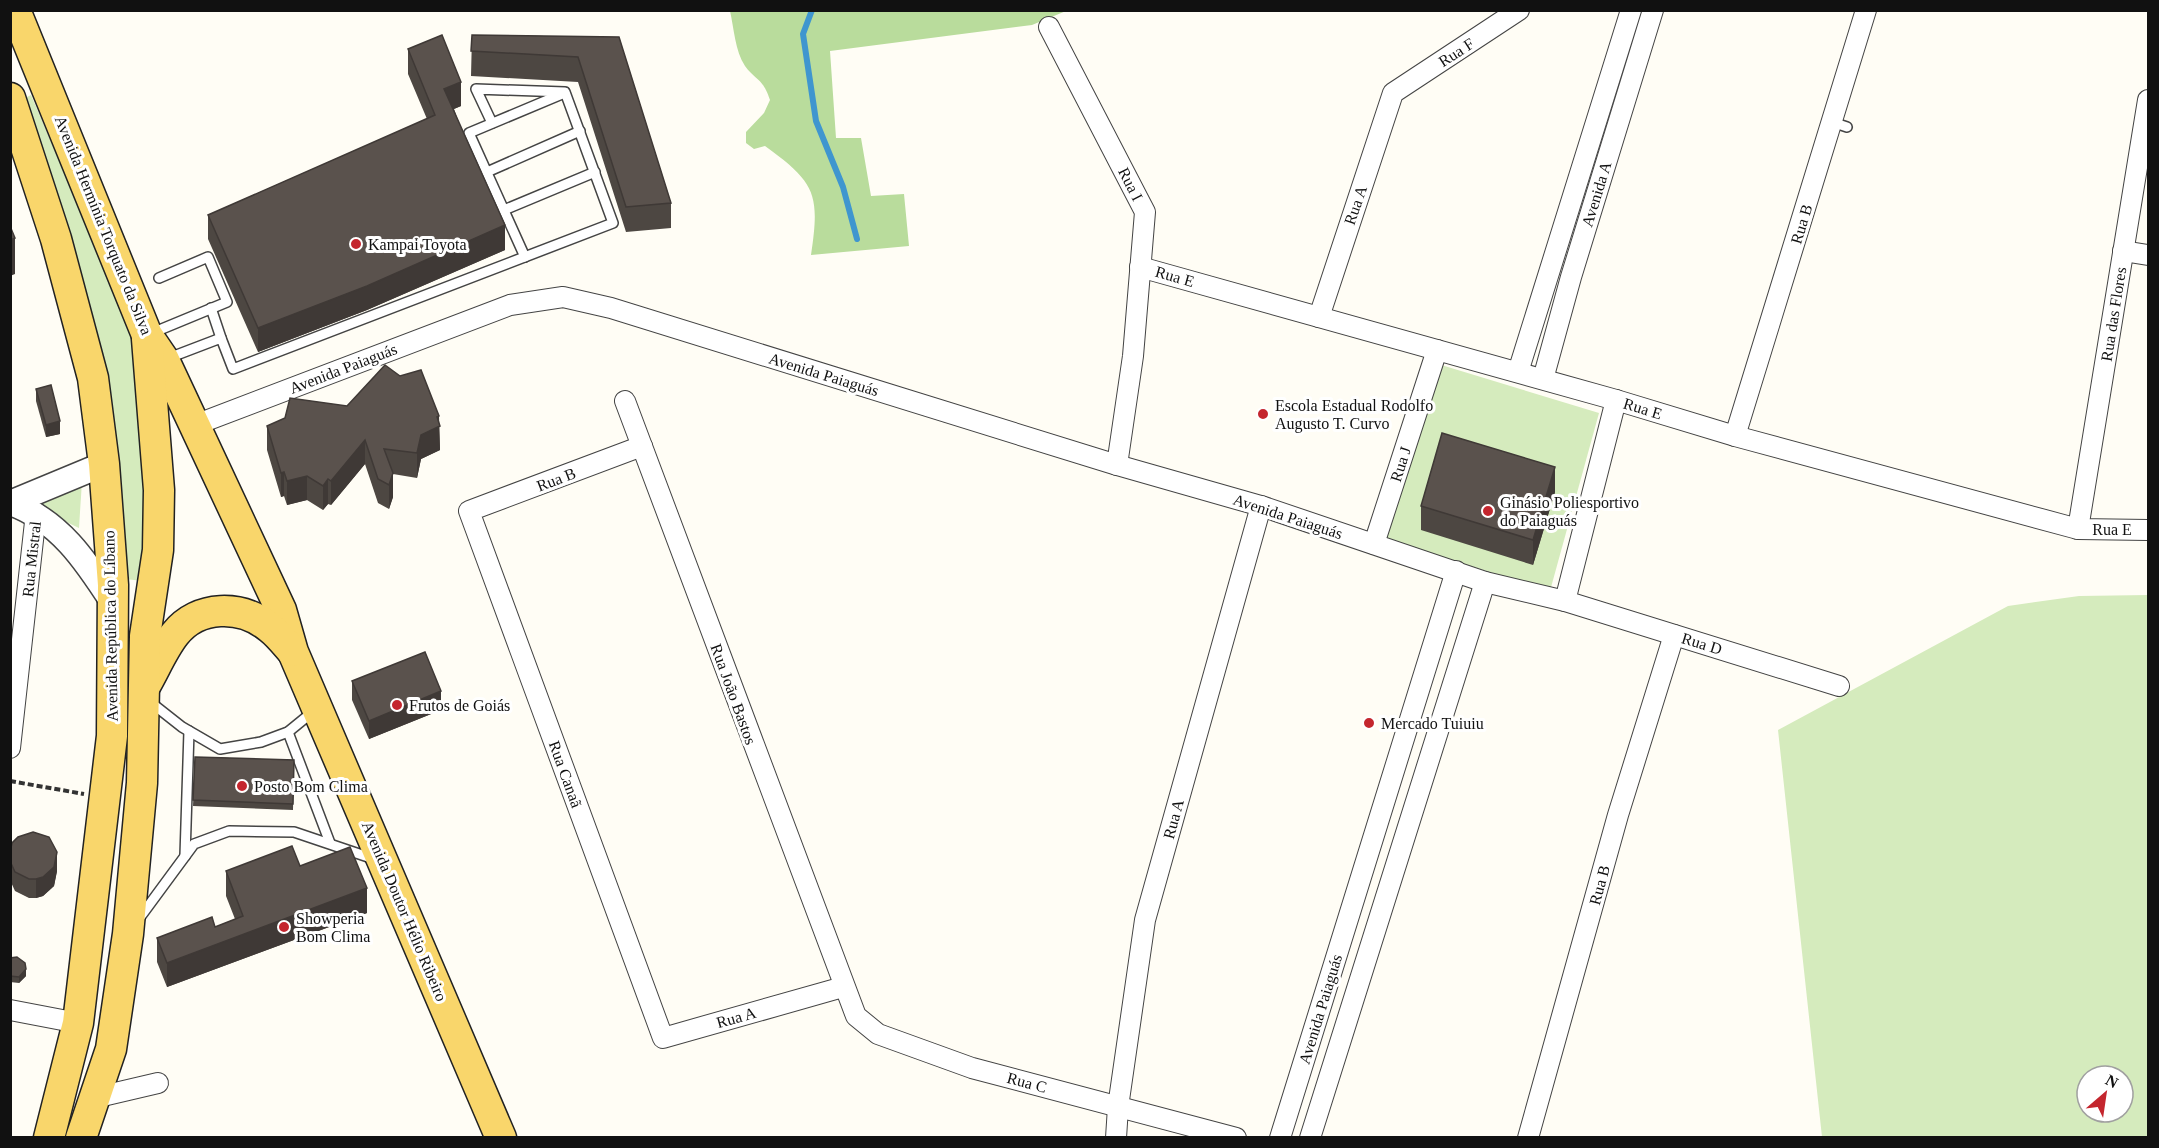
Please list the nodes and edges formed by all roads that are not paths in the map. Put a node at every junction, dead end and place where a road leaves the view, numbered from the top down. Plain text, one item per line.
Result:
1 (15, 10) edge
2 (33, 10) edge
3 (1519, 10) edge
4 (1631, 10) edge
5 (1653, 10) edge
6 (1866, 10) edge
7 (1049, 27) dead end
8 (38, 66) junction
9 (565, 92) junction
10 (1393, 93) joint
11 (2148, 100) edge
12 (14, 109) edge
13 (492, 123) junction
14 (580, 130) junction
15 (487, 172) junction
16 (595, 172) junction
17 (504, 210) junction
18 (2123, 251) junction
19 (2148, 255) edge
20 (525, 258) junction
21 (1140, 267) junction
22 (159, 278) dead end
23 (211, 308) junction
24 (1319, 317) junction
25 (147, 335) junction
26 (221, 338) junction
27 (1437, 350) junction
28 (164, 360) junction
29 (1518, 372) junction
30 (1543, 379) junction
31 (1616, 400) junction
32 (625, 401) dead end
33 (200, 436) junction
34 (1735, 436) junction
35 (642, 446) junction
36 (104, 464) junction
37 (1117, 465) junction
38 (10, 503) edge
39 (1261, 506) junction
40 (470, 511) joint
41 (36, 513) junction
42 (2078, 529) junction
43 (2148, 530) edge
44 (1374, 544) junction
45 (1456, 571) junction
46 (1485, 582) junction
47 (1565, 601) junction
48 (113, 603) junction
49 (1674, 634) junction
50 (293, 652) junction
51 (1839, 686) dead end
52 (145, 692) junction
53 (318, 708) junction
54 (189, 731) junction
55 (288, 732) junction
56 (10, 748) edge
57 (330, 843) junction
58 (185, 856) junction
59 (384, 863) junction
60 (128, 934) junction
61 (843, 987) junction
62 (10, 1011) edge
63 (78, 1023) junction
64 (663, 1038) joint
65 (158, 1083) dead end
66 (94, 1098) junction
67 (1118, 1107) junction
68 (49, 1137) edge
69 (81, 1137) edge
70 (501, 1137) edge
71 (1116, 1137) edge
72 (1236, 1137) edge
73 (1280, 1137) edge
74 (1310, 1137) edge
75 (1528, 1137) edge

1 - 8 main road, Avenida Hermínia Torquato da Silva
2 - 8 main road
3 - 10 street, Rua F
4 - 29 street, Avenida A
5 - 30 street, Avenida A
6 - 34 street, Rua B
7 - 21 street, Rua I
8 - 25 main road, Avenida Hermínia Torquato da Silva
9 - 13 lane
9 - 13 lane
9 - 14 lane
10 - 24 street, Rua A
11 - 18 street, Rua das Flores
12 - 36 main road, Avenida República do Líbano
13 - 15 lane
14 - 15 lane
14 - 16 lane
15 - 17 lane
16 - 17 lane
16 - 20 lane
17 - 20 lane
18 - 19 street
18 - 42 street, Rua das Flores
20 - 26 lane
21 - 24 street, Rua E
21 - 37 street, Rua I
22 - 23 lane
23 - 25 lane
23 - 26 lane
24 - 27 street, Rua E
25 - 28 main road, Avenida Hermínia Torquato da Silva
25 - 52 main road, Avenida República do Líbano
26 - 28 lane
27 - 29 street, Rua E
27 - 44 street, Rua J
28 - 33 main road, Avenida Hermínia Torquato da Silva
29 - 30 street, Rua E
30 - 31 street, Rua E
31 - 34 street, Rua E
31 - 47 street
32 - 35 street, Rua João Bastos
33 - 37 street, Avenida Paiaguás
33 - 50 main road
34 - 42 street, Rua E
35 - 40 street, Rua B
35 - 61 street, Rua João Bastos
36 - 38 street, Rua Mistral
36 - 48 main road, Avenida República do Líbano
37 - 39 street, Avenida Paiaguás
38 - 41 street
39 - 44 street, Avenida Paiaguás
39 - 67 street, Rua A
40 - 64 street, Rua Canaã
41 - 48 street
41 - 56 street, Rua Mistral
42 - 43 street, Rua E
44 - 45 street, Avenida Paiaguás
45 - 46 street, Avenida Paiaguás
45 - 73 street, Avenida Paiaguás
46 - 47 street, Avenida Paiaguás
46 - 74 street, Avenida Paiaguás
47 - 49 street, Rua D
48 - 63 main road, Avenida República do Líbano
49 - 51 street, Rua D
49 - 75 street, Rua B
50 - 52 main road
50 - 53 main road, Avenida Doutor Hélio Ribeiro
52 - 54 lane
52 - 60 main road, Avenida República do Líbano
53 - 55 lane
53 - 59 main road, Avenida Doutor Hélio Ribeiro
54 - 55 lane
54 - 58 lane
55 - 57 lane
57 - 58 lane
57 - 59 lane
58 - 60 lane
59 - 70 main road, Avenida Doutor Hélio Ribeiro
60 - 66 main road, Avenida República do Líbano
61 - 64 street, Rua A
61 - 67 street, Rua C
62 - 63 street
63 - 68 main road, Avenida República do Líbano
65 - 66 street
66 - 69 main road, Avenida República do Líbano
67 - 71 street, Rua A
67 - 72 street, Rua C

